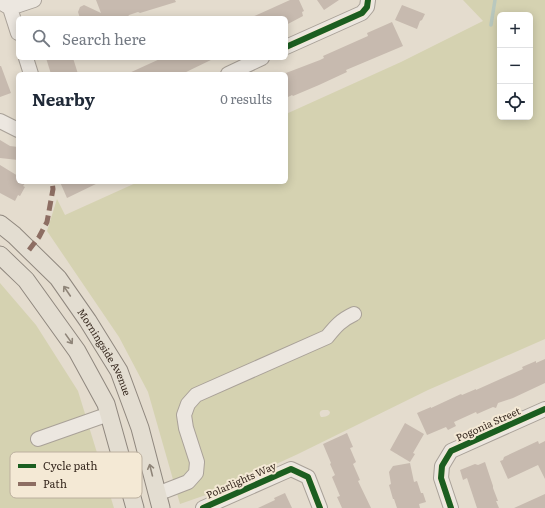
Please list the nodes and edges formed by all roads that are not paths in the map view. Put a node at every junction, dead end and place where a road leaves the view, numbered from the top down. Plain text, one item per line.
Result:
1 (34, 0) edge
2 (368, 0) edge
3 (5, 5) edge
4 (16, 29) edge
5 (288, 46) edge
6 (27, 60) edge
7 (258, 60) edge
8 (30, 72) edge
9 (232, 72) edge
10 (0, 121) edge
11 (16, 129) edge
12 (0, 224) edge
13 (0, 255) edge
14 (354, 314) dead end
15 (545, 409) edge
16 (109, 414) junction
17 (38, 439) dead end
18 (120, 452) edge
19 (132, 498) edge
20 (159, 501) edge
21 (135, 508) edge
22 (203, 508) edge
23 (320, 508) edge
24 (451, 508) edge

1 - 3 street
2 - 5 street
3 - 4 street
6 - 8 street
7 - 9 street
10 - 11 street
20 -> 12 main road, Morningside Avenue
13 -> 16 main road
14 - 20 street
15 - 24 street, Pogonia Street
16 - 17 street
16 - 18 main road
19 - 21 main road
22 - 23 street, Polarlights Way

